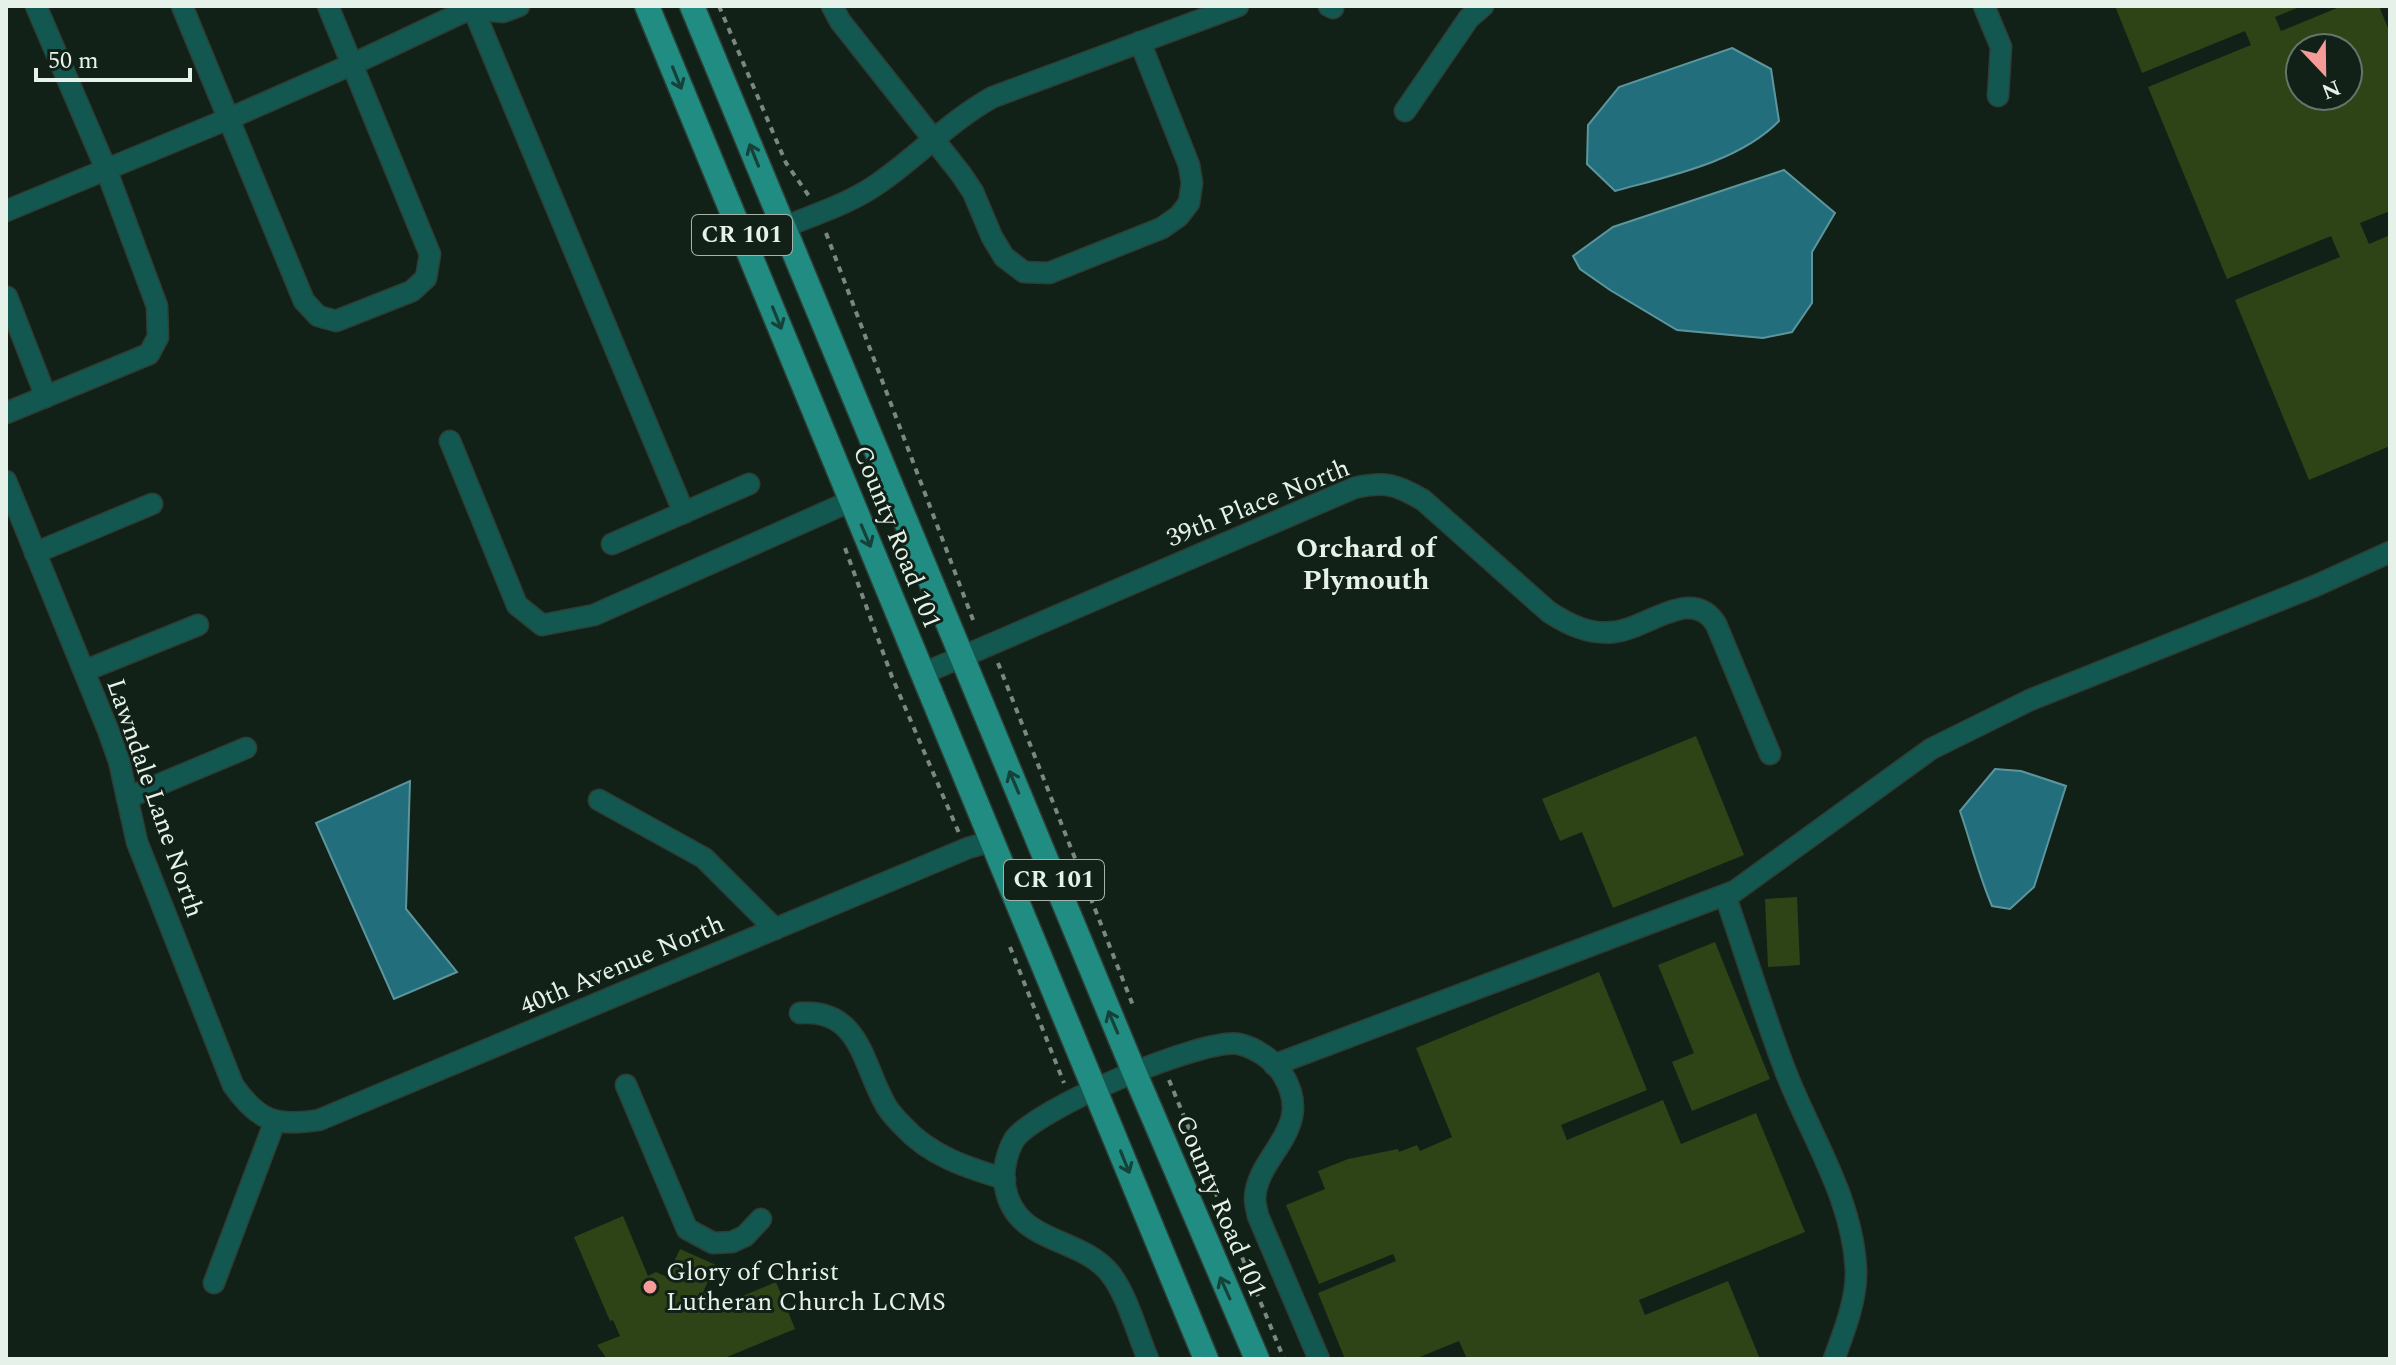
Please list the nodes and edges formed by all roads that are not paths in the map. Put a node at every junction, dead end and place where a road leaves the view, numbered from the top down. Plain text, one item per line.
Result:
1 (36, 6) edge
2 (182, 6) edge
3 (328, 6) edge
4 (519, 6) edge
5 (647, 6) edge
6 (692, 6) edge
7 (832, 6) edge
8 (1238, 6) edge
9 (1483, 6) edge
10 (1984, 6) edge
11 (473, 7) edge
12 (1140, 42) junction
13 (353, 64) junction
14 (1998, 96) dead end
15 (1405, 111) dead end
16 (228, 119) junction
17 (934, 140) junction
18 (106, 169) junction
19 (6, 211) edge
20 (784, 227) junction
21 (7, 297) edge
22 (46, 397) junction
23 (6, 413) edge
24 (450, 441) dead end
25 (6, 481) edge
26 (749, 484) dead end
27 (851, 501) junction
28 (152, 504) dead end
29 (684, 513) junction
30 (612, 544) dead end
31 (2390, 552) edge
32 (35, 553) junction
33 (198, 625) dead end
34 (962, 657) junction
35 (84, 671) junction
36 (922, 674) junction
37 (246, 748) dead end
38 (1770, 754) dead end
39 (127, 798) junction
40 (599, 800) dead end
41 (992, 841) junction
42 (1725, 895) junction
43 (775, 929) junction
44 (800, 1013) dead end
45 (1274, 1065) junction
46 (1135, 1074) junction
47 (626, 1085) dead end
48 (1095, 1090) junction
49 (272, 1121) junction
50 (1005, 1179) junction
51 (761, 1219) dead end
52 (214, 1283) dead end
53 (1148, 1359) edge
54 (1206, 1359) edge
55 (1257, 1359) edge
56 (1319, 1359) edge
57 (1834, 1359) edge

1 - 18 street
2 - 16 street
3 - 13 street
4 - 11 street
5 -> 27 main road, County Road 101 / CR 101
20 -> 6 main road, County Road 101 / CR 101
7 - 17 street
8 - 12 street
9 - 15 street
10 - 14 street
11 - 13 street
11 - 29 street
12 - 17 street
12 - 17 street
13 - 16 street
13 - 16 street
16 - 18 street
17 - 20 street
18 - 19 street
18 - 22 street
20 - 34 main road, County Road 101 / CR 101
21 - 22 street
22 - 23 street
24 - 27 street
25 - 32 street, Lawndale Lane North
26 - 29 street
27 -> 36 main road, County Road 101 / CR 101
28 - 32 street
29 - 30 street
31 - 42 street
32 - 35 street, Lawndale Lane North
33 - 35 street
34 - 36 street, 39th Place North
34 - 38 street, 39th Place North
46 -> 34 main road, County Road 101 / CR 101
35 - 39 street, Lawndale Lane North
36 - 41 main road, County Road 101 / CR 101
37 - 39 street
39 - 49 street, Lawndale Lane North
40 - 43 street
41 - 43 street, 40th Avenue North
41 - 48 main road, County Road 101 / CR 101
42 - 45 street
42 - 57 street
43 - 49 street, 40th Avenue North
44 - 50 street
45 - 46 street
45 - 56 street, County Road 101
46 - 48 street
55 -> 46 main road, County Road 101 / CR 101
47 - 51 street
48 - 50 street
48 -> 54 main road, County Road 101 / CR 101
49 - 52 street
50 - 53 street

